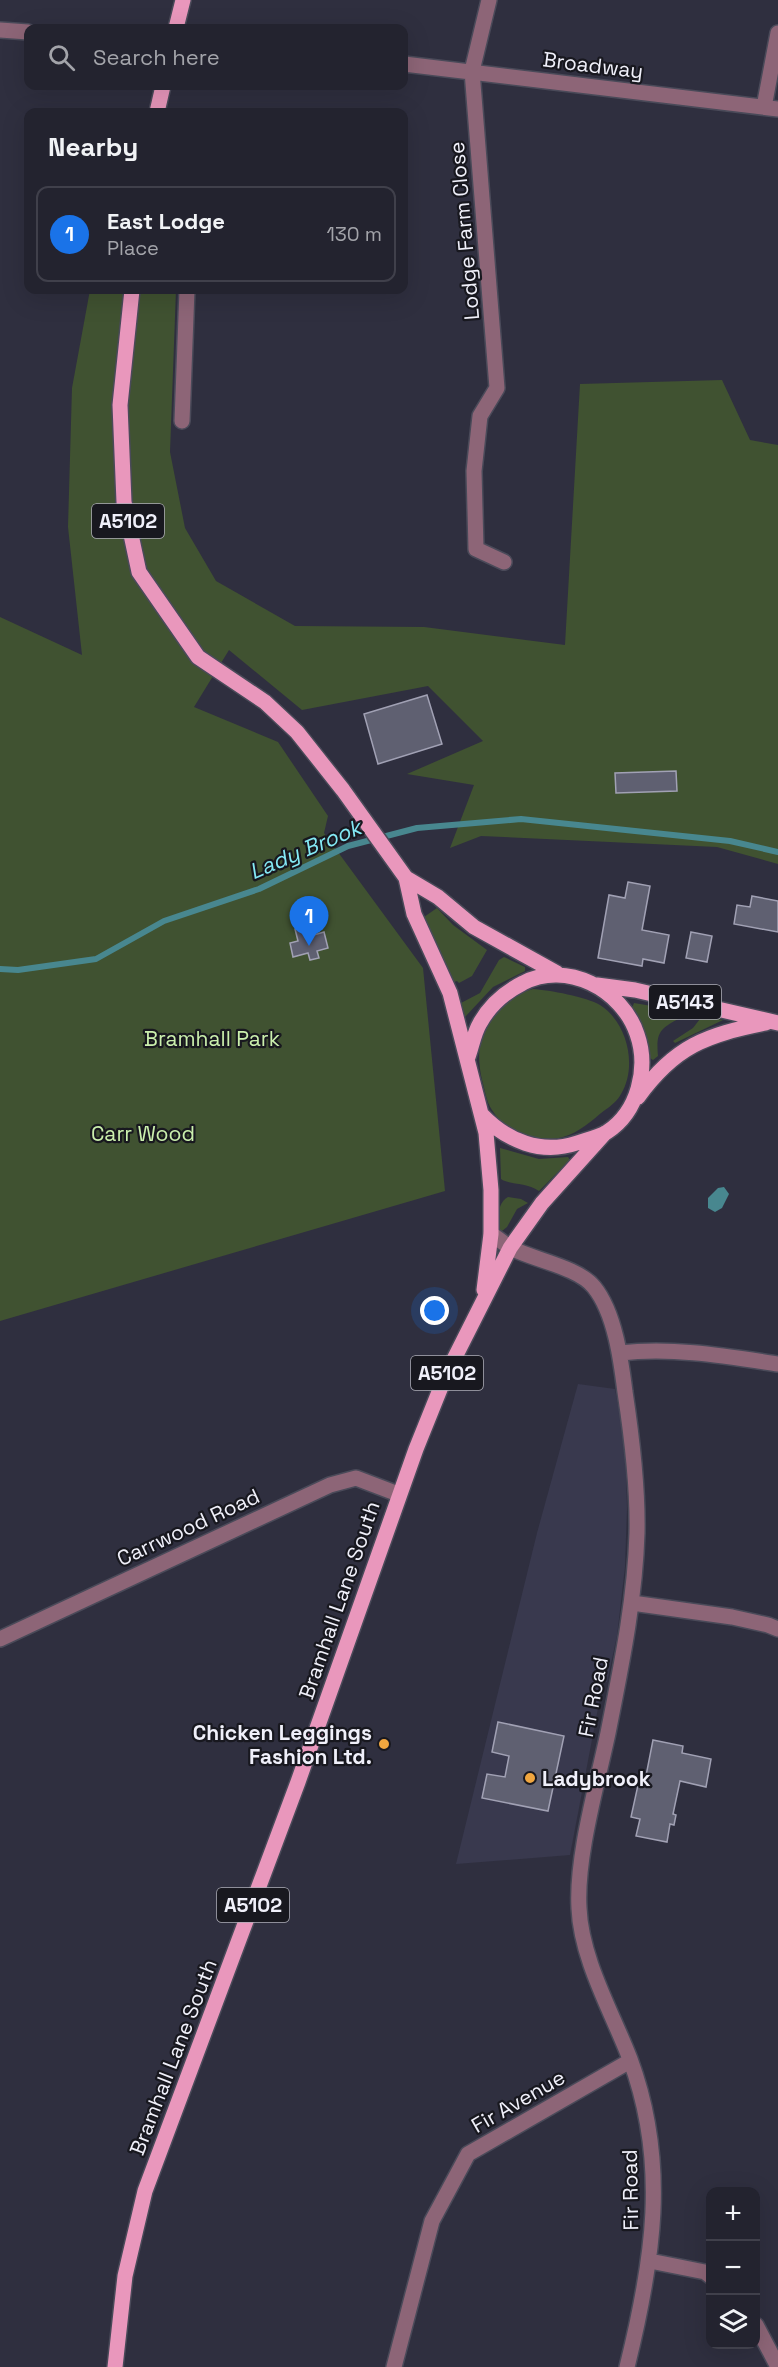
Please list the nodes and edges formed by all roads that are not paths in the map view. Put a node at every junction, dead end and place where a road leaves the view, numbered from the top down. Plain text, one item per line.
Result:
1 (183, 0) edge
2 (489, 0) edge
3 (177, 24) edge
4 (0, 30) edge
5 (24, 32) edge
6 (778, 33) edge
7 (408, 64) edge
8 (472, 71) junction
9 (162, 90) edge
10 (158, 108) edge
11 (771, 108) edge
12 (132, 294) edge
13 (187, 294) edge
14 (182, 421) dead end
15 (504, 562) dead end
16 (406, 878) junction
17 (556, 974) junction
18 (597, 985) junction
19 (775, 1022) edge
20 (468, 1057) junction
21 (630, 1109) junction
22 (482, 1115) junction
23 (605, 1133) junction
24 (491, 1234) junction
25 (510, 1248) junction
26 (483, 1299) junction
27 (620, 1353) junction
28 (778, 1364) edge
29 (398, 1494) junction
30 (632, 1603) junction
31 (778, 1629) edge
32 (0, 1639) edge
33 (630, 2061) junction
34 (650, 2261) junction
35 (706, 2273) edge
36 (760, 2333) edge
37 (115, 2367) edge
38 (393, 2367) edge
39 (627, 2367) edge
40 (778, 2367) edge

1 - 3 main road
2 - 8 street, Lodge Farm Close
4 - 5 street
6 - 11 street
7 - 8 street, Broadway
8 - 11 street, Broadway
8 - 15 street, Lodge Farm Close
9 - 10 main road
12 - 16 main road, A5102
13 - 14 street
16 - 17 main road, A5102
16 - 20 main road, A5102
17 - 18 main road, A5143
17 - 20 main road, A5143
18 - 19 main road, A5143
18 - 21 main road, A5143
19 - 21 main road, A5143
20 - 22 main road
21 - 23 main road, A5143
22 - 23 main road, A5143
22 - 24 main road, Bramhall Lane South / A5102
23 - 25 main road, Bramhall Lane South / A5102
24 - 25 street, Fir Road
24 - 26 main road, Bramhall Lane South / A5102
25 - 26 main road, Bramhall Lane South / A5102
25 - 27 street, Fir Road
26 - 29 main road, Bramhall Lane South / A5102
27 - 28 street
27 - 30 street, Fir Road
29 - 32 street, Carrwood Road
29 - 37 main road, Bramhall Lane South / A5102
30 - 31 street
30 - 33 street, Fir Road
33 - 34 street, Fir Road
33 - 38 street, Fir Avenue
34 - 35 street
34 - 39 street, Fir Road
36 - 40 street

